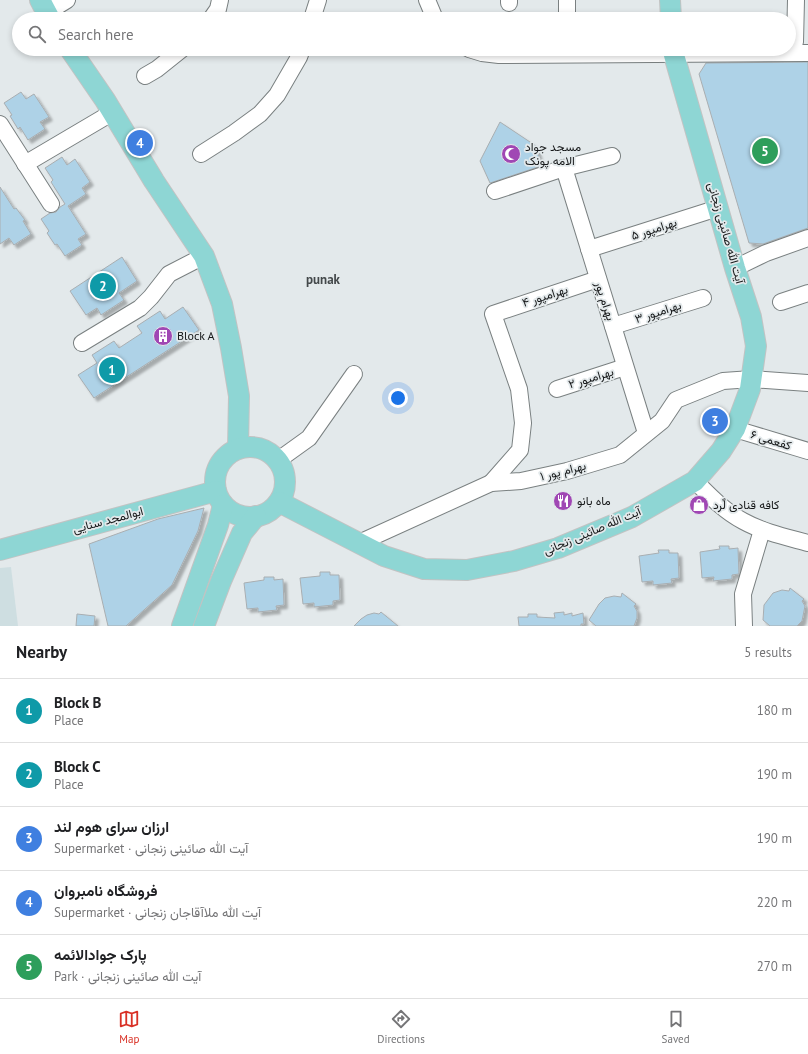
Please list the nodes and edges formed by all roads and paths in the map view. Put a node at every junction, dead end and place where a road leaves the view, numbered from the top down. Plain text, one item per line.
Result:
1 (66, 0) edge
2 (220, 0) edge
3 (318, 0) edge
4 (427, 0) edge
5 (567, 0) edge
6 (670, 0) edge
7 (796, 0) edge
8 (46, 11) edge
9 (216, 12) edge
10 (314, 12) edge
11 (432, 12) edge
12 (567, 12) edge
13 (671, 12) edge
14 (796, 12) edge
15 (796, 53) edge
16 (808, 53) edge
17 (75, 56) edge
18 (173, 56) edge
19 (299, 56) edge
20 (675, 56) edge
21 (144, 76) dead end
22 (111, 110) junction
23 (0, 124) edge
24 (201, 154) dead end
25 (612, 156) dead end
26 (25, 164) junction
27 (564, 168) junction
28 (495, 191) dead end
29 (51, 204) dead end
30 (718, 208) junction
31 (808, 238) edge
32 (589, 249) junction
33 (204, 256) junction
34 (736, 268) junction
35 (598, 280) junction
36 (808, 293) edge
37 (703, 298) dead end
38 (780, 302) dead end
39 (613, 326) junction
40 (82, 343) dead end
41 (625, 367) junction
42 (354, 374) dead end
43 (752, 379) junction
44 (808, 383) edge
45 (557, 389) dead end
46 (735, 429) junction
47 (646, 433) junction
48 (238, 449) junction
49 (808, 452) edge
50 (278, 461) junction
51 (695, 481) junction
52 (491, 483) junction
53 (220, 498) junction
54 (279, 502) junction
55 (256, 516) junction
56 (762, 530) junction
57 (359, 543) junction
58 (808, 543) edge
59 (0, 550) edge
60 (182, 626) edge
61 (204, 626) edge
62 (744, 626) edge

1 - 8 street
2 - 9 street
3 - 10 street
4 - 11 street
5 - 12 street
6 - 13 main road
7 - 14 street
15 - 16 street
17 - 22 main road
18 - 21 street
19 - 24 street
20 - 30 main road, آیت الله صائینی زنجانی
22 - 26 street
22 - 33 main road
23 - 26 street
25 - 27 street
26 - 29 street
27 - 28 street
27 - 32 street, بهرام پور
30 - 32 street, بهرامپور ۵
30 - 34 main road, آیت الله صائینی زنجانی
31 - 34 street
32 - 35 street, بهرام پور
33 - 40 street
33 - 48 main road
34 - 43 main road, آیت الله صائینی زنجانی
35 - 39 street, بهرام پور
35 - 52 street, بهرامپور ۴
36 - 38 street
37 - 39 street, بهرامپور ۳
39 - 41 street, بهرام پور
41 - 45 street, بهرامپور ۲
41 - 47 street, بهرام پور
42 - 50 street
43 - 44 street, بهرام پور ۱
43 - 46 main road, آیت الله صائینی زنجانی
43 - 47 street, بهرام پور ۱
46 - 49 street, کفعمی ۶
46 - 51 main road, آیت الله صائینی زنجانی
47 - 52 street, بهرام پور ۱
48 - 50 main road
48 - 53 main road
50 - 54 main road
51 - 56 street
51 - 57 main road, آیت الله صائینی زنجانی
52 - 57 street, بهرام پور ۱
53 - 55 main road
53 - 59 main road, ابوالمجد سنایی
53 - 60 main road
54 - 55 main road
54 - 57 main road, آیت الله صائینی زنجانی
55 - 61 main road
56 - 58 street
56 - 62 street

